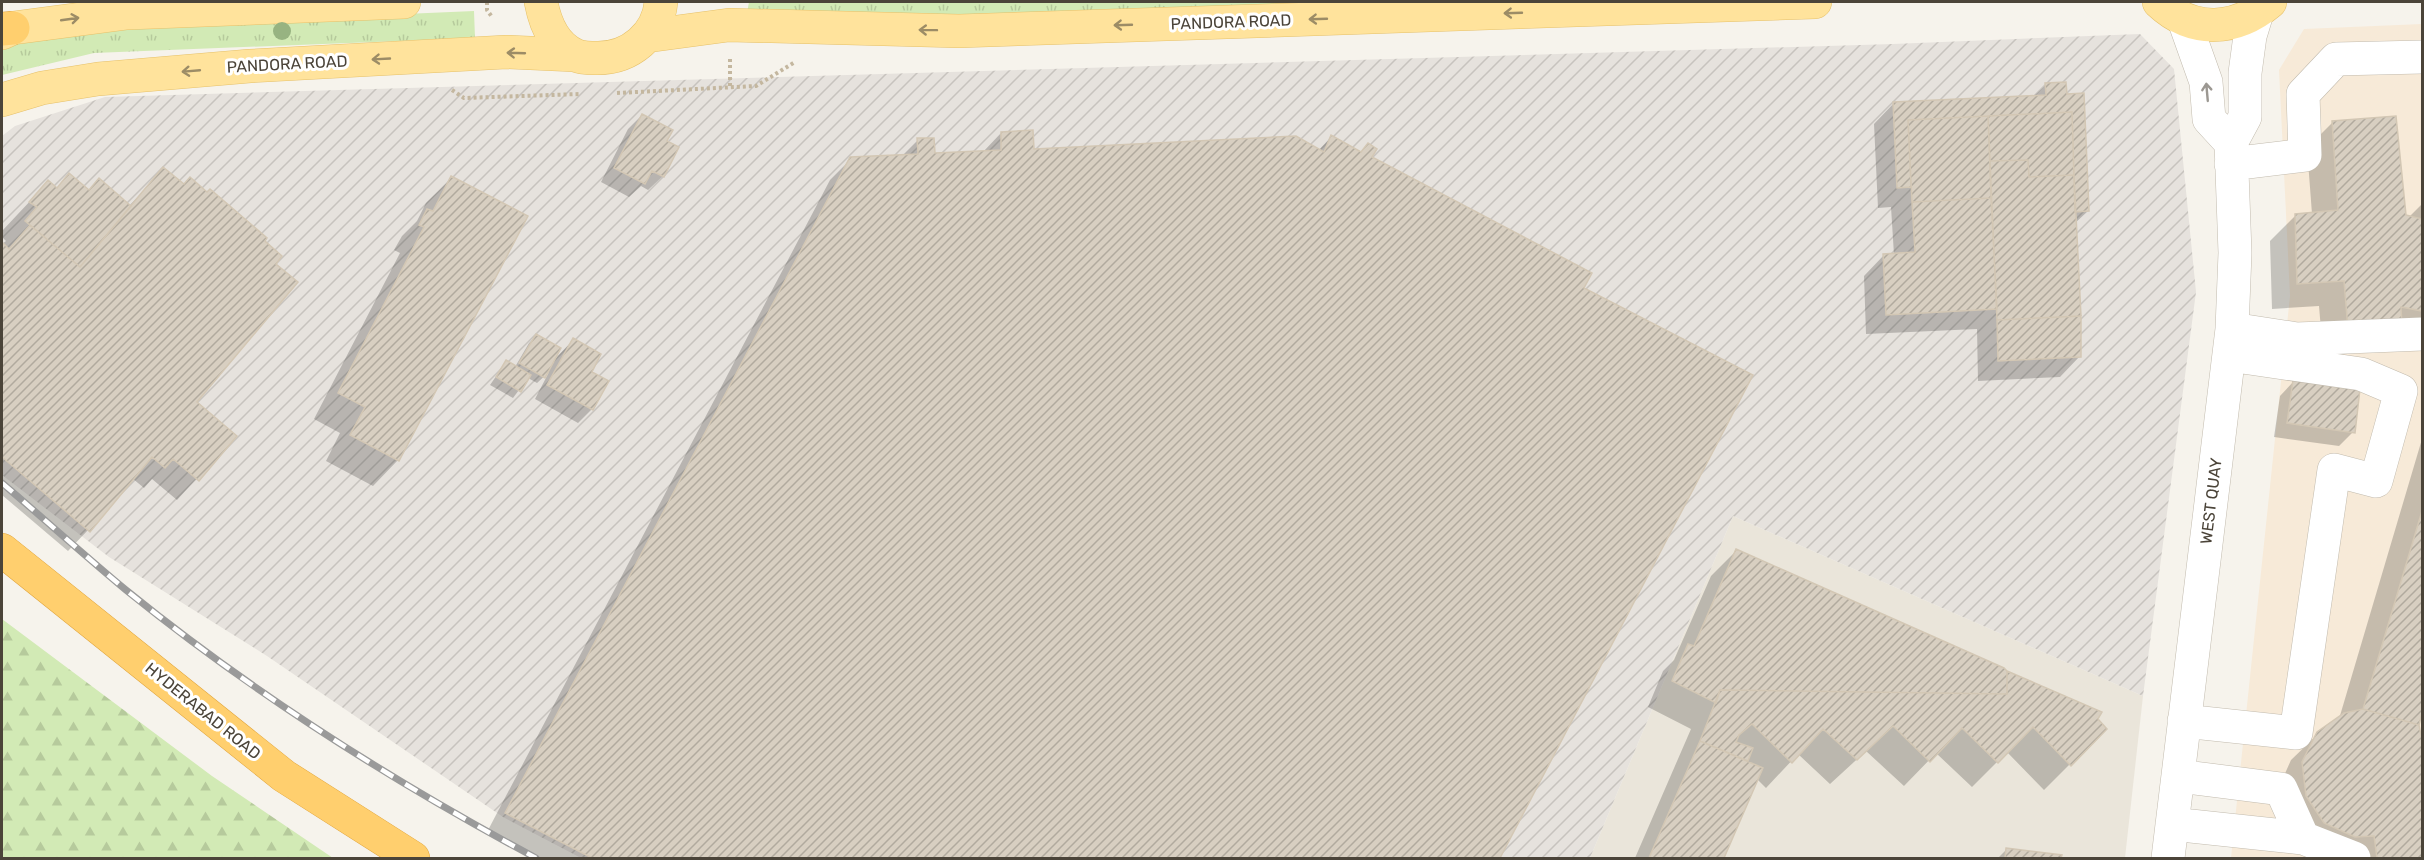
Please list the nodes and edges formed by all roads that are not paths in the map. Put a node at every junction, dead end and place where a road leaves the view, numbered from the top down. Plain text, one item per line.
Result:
1 (404, 2) edge
2 (542, 2) edge
3 (660, 2) edge
4 (1815, 2) edge
5 (2264, 7) edge
6 (2172, 11) edge
7 (5, 30) edge
8 (647, 36) junction
9 (575, 55) junction
10 (2422, 57) edge
11 (2, 100) edge
12 (2231, 153) junction
13 (2422, 334) edge
14 (2230, 342) junction
15 (2, 550) edge
16 (2184, 721) junction
17 (2178, 776) junction
18 (2172, 824) junction
19 (2303, 838) junction
20 (413, 858) edge
21 (2168, 858) edge
22 (2354, 858) edge

7 -> 1 main road
2 - 9 main road
3 - 8 main road
4 -> 8 main road, PANDORA ROAD
5 - 6 main road
5 - 12 street
12 -> 6 street
8 - 9 main road, PANDORA ROAD
9 -> 11 main road, PANDORA ROAD
10 - 12 street
12 - 14 street, WEST QUAY
13 - 14 street
14 - 16 street, WEST QUAY
14 - 16 street
15 - 20 highway, HYDERABAD ROAD
16 - 17 street, WEST QUAY
17 - 18 street, WEST QUAY
17 - 19 street
18 - 19 street
18 - 21 street, WEST QUAY
19 - 22 street

